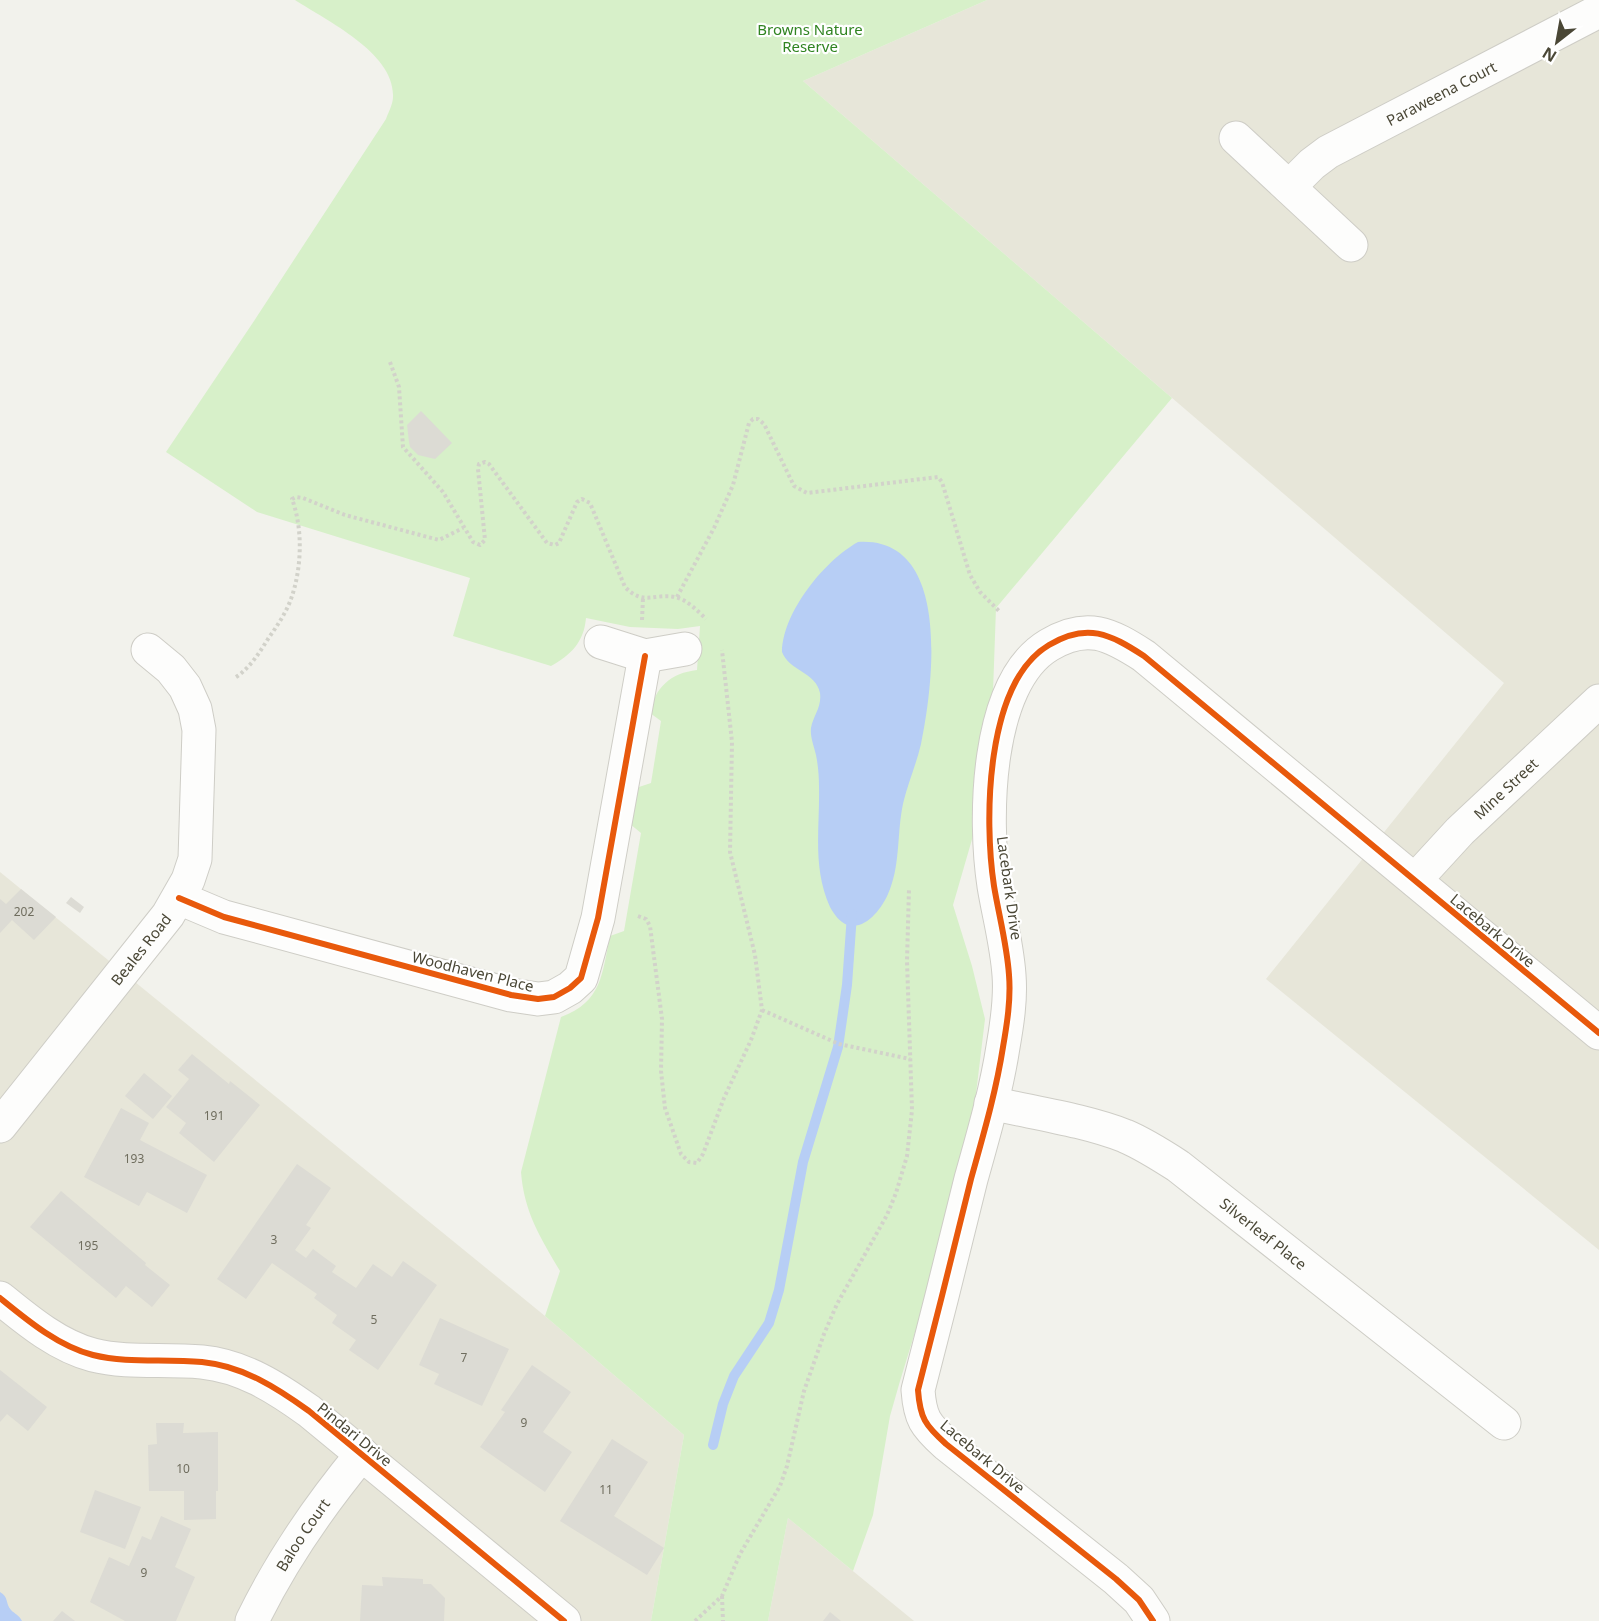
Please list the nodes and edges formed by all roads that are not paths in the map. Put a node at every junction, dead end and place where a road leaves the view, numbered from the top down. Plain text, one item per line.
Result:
1 (1599, 11) edge
2 (1236, 138) dead end
3 (1290, 187) junction
4 (1351, 245) dead end
5 (601, 642) dead end
6 (686, 649) dead end
7 (148, 650) dead end
8 (645, 656) junction
9 (1599, 701) edge
10 (1415, 880) junction
11 (179, 898) junction
12 (1599, 1033) edge
13 (991, 1103) junction
14 (0, 1126) edge
15 (0, 1298) edge
16 (1504, 1423) dead end
17 (362, 1454) junction
18 (252, 1621) edge
19 (564, 1621) edge
20 (1154, 1621) edge

1 - 3 street, Paraweena Court
2 - 3 street
3 - 4 street
5 - 8 street
6 - 8 street
7 - 11 street, Beales Road
8 - 11 street, Woodhaven Place
9 - 10 street, Mine Street
10 - 12 street, Lacebark Drive
10 - 13 street, Lacebark Drive
11 - 14 street, Beales Road
13 - 16 street, Silverleaf Place
13 - 20 street, Lacebark Drive
15 - 17 street, Pindari Drive
17 - 18 street, Baloo Court
17 - 19 street, Pindari Drive

